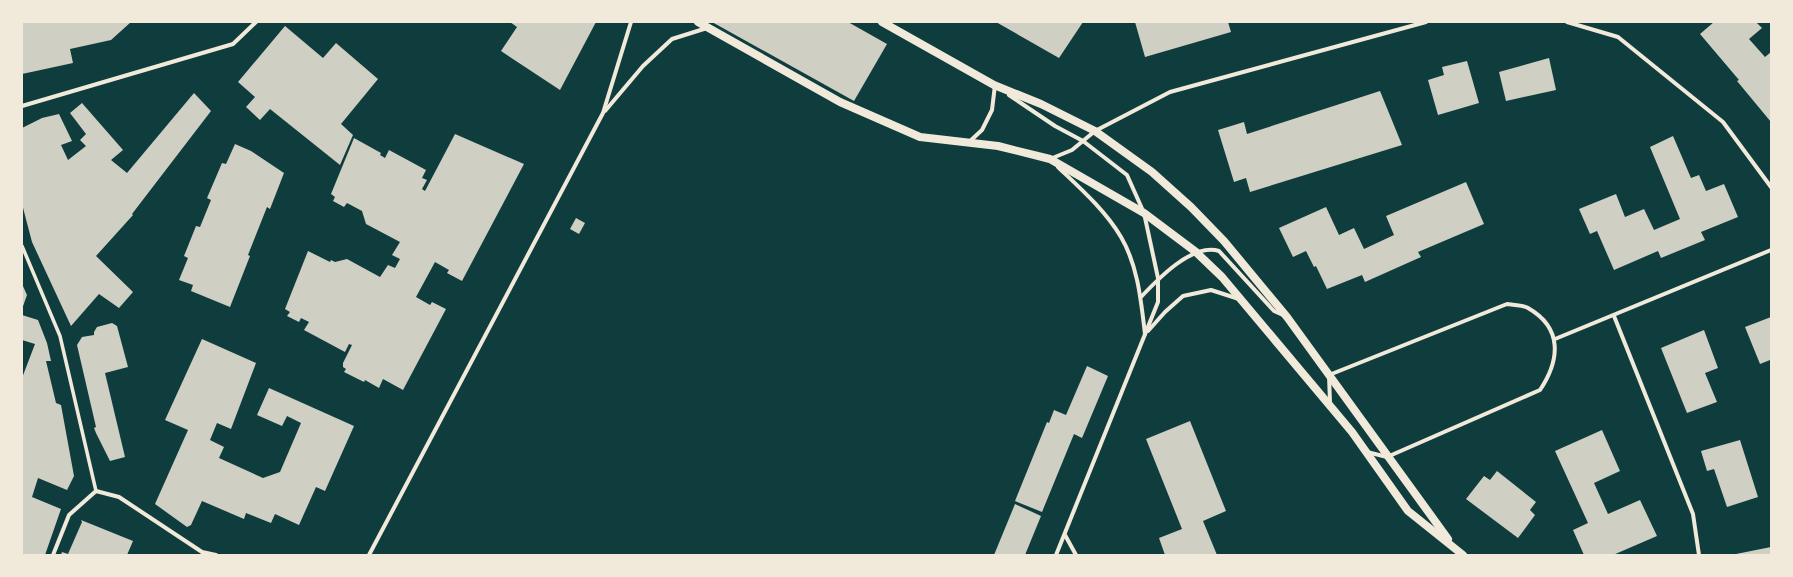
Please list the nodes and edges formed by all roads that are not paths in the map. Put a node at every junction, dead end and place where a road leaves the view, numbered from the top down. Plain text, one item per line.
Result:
1 (256, 22) edge
2 (632, 22) edge
3 (698, 22) edge
4 (882, 22) edge
5 (1426, 22) edge
6 (1566, 22) edge
7 (708, 28) junction
8 (994, 85) junction
9 (22, 106) edge
10 (603, 113) junction
11 (1095, 131) junction
12 (1083, 141) junction
13 (968, 143) junction
14 (1050, 159) junction
15 (1771, 187) edge
16 (1144, 212) junction
17 (22, 246) edge
18 (1771, 250) edge
19 (1196, 252) junction
20 (1158, 278) junction
21 (1141, 297) junction
22 (1242, 300) junction
23 (1614, 316) junction
24 (1287, 317) junction
25 (1145, 334) junction
26 (1555, 338) junction
27 (1329, 375) junction
28 (1330, 405) junction
29 (1366, 451) junction
30 (1387, 457) junction
31 (96, 491) junction
32 (1065, 535) junction
33 (1455, 549) junction
34 (53, 555) edge
35 (216, 555) edge
36 (369, 555) edge
37 (1056, 555) edge
38 (1076, 555) edge
39 (1463, 555) edge
40 (1699, 555) edge

1 - 9 street
2 - 10 street
3 - 7 main road
4 - 8 main road
5 - 11 street
6 - 15 street
7 - 10 street
7 - 13 main road
8 - 11 main road
8 - 12 street
8 - 13 street
10 - 36 street
11 - 12 street
11 - 24 main road
12 - 14 street
12 - 16 street
13 - 14 main road
14 - 16 main road
14 - 21 street
16 - 19 main road
16 - 20 street
17 - 31 street
18 - 23 street
19 - 20 street
19 - 22 main road
19 - 24 street
20 - 21 street
20 - 25 street
21 - 25 street
22 - 25 street
22 - 28 main road
23 - 26 street
23 - 40 street
24 - 27 main road
25 - 32 street
26 - 27 street
26 - 30 street
27 - 28 street
27 - 30 main road
28 - 29 main road
29 - 30 street
29 - 33 main road
30 - 33 main road
31 - 34 street
31 - 35 street
32 - 37 street
32 - 38 street
33 - 39 main road

